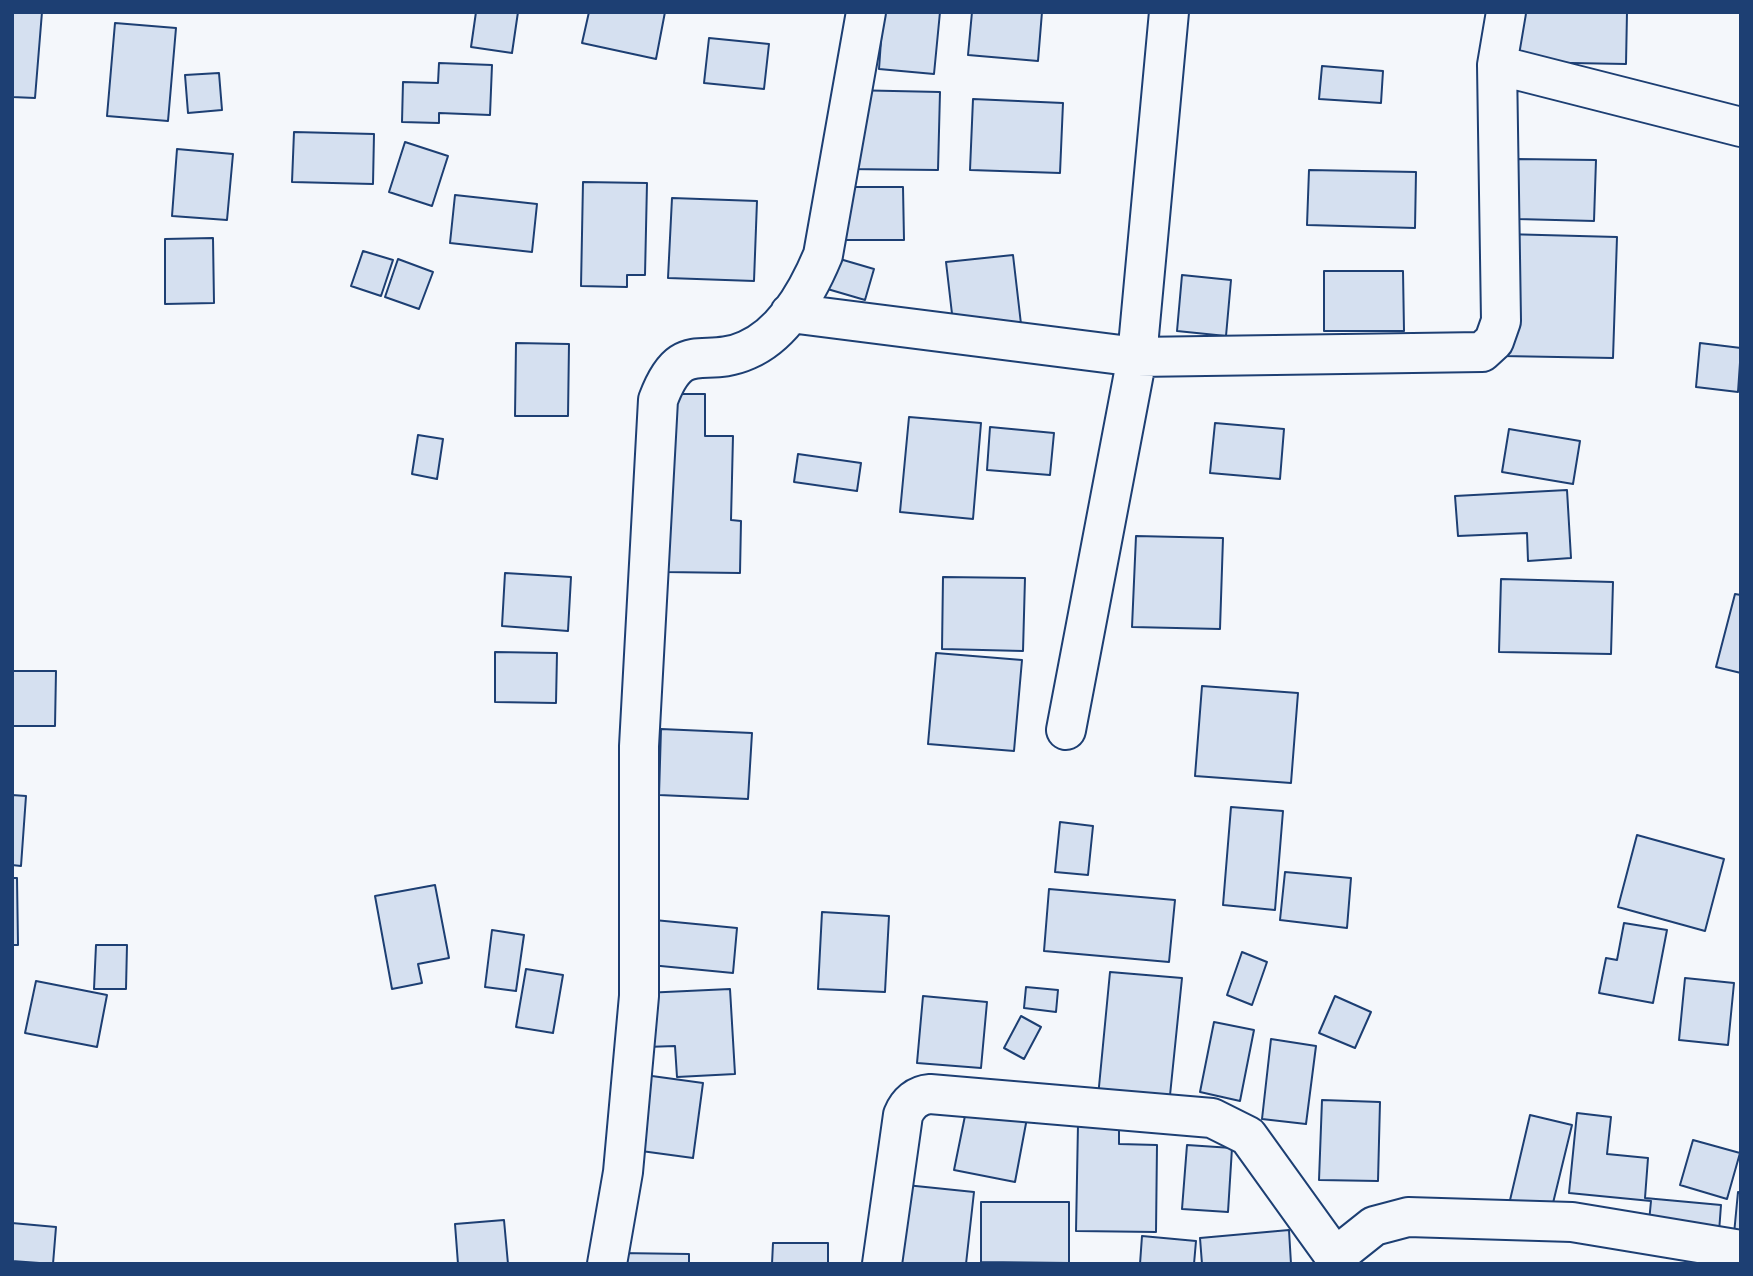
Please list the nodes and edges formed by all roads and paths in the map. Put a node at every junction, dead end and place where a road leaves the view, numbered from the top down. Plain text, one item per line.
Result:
1 (866, 12) edge
2 (1169, 12) edge
3 (1506, 12) edge
4 (1497, 65) junction
5 (1741, 127) edge
6 (790, 313) junction
7 (1137, 357) junction
8 (1066, 730) dead end
9 (1741, 1250) edge
10 (1335, 1260) edge
11 (607, 1264) edge
12 (882, 1264) edge

1 - 6 street
2 - 7 street
3 - 4 street
4 - 5 street
4 - 7 street
6 - 7 street
6 - 11 street
7 - 8 street
9 - 10 street
10 - 12 street

